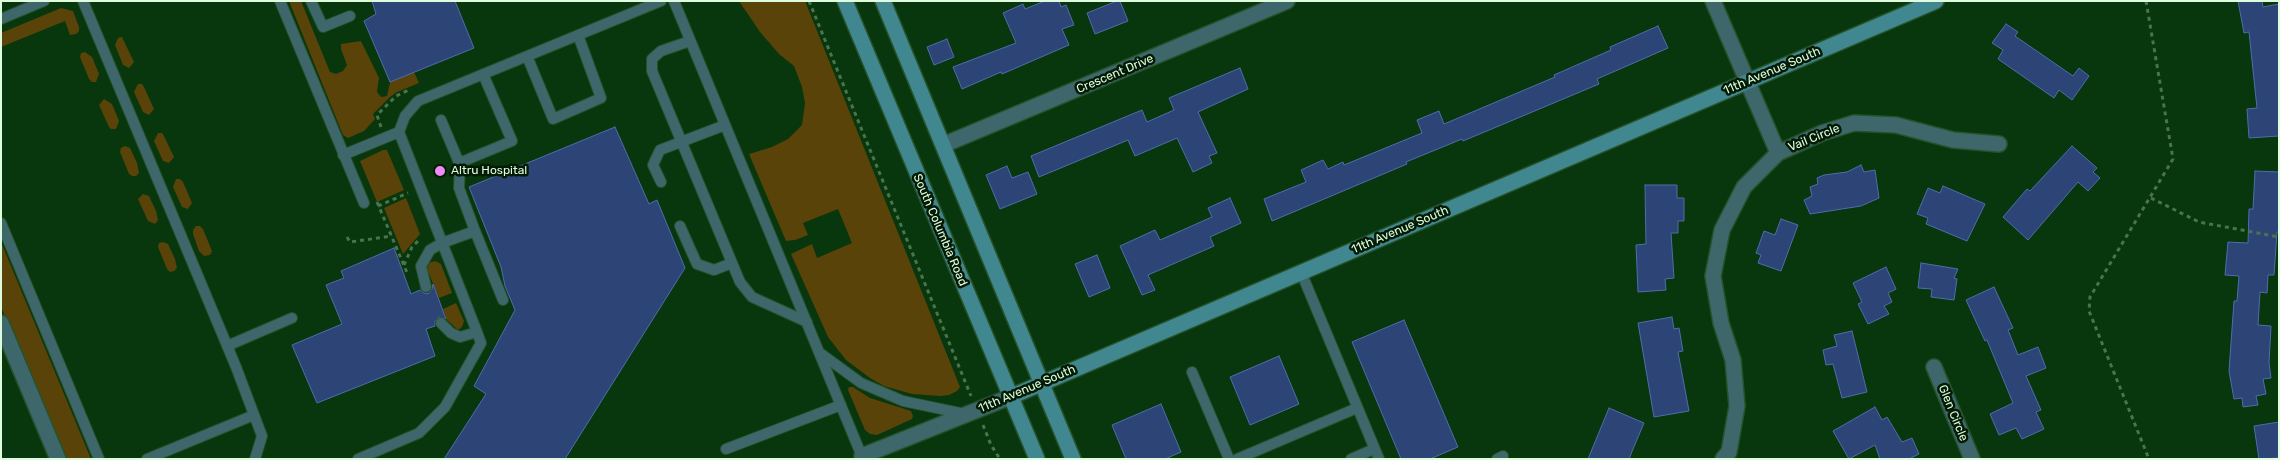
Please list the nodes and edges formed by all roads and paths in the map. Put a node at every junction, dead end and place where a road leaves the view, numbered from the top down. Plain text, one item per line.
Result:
1 (44, 1) edge
2 (83, 1) edge
3 (280, 1) edge
4 (312, 1) edge
5 (661, 1) edge
6 (674, 1) edge
7 (808, 1) edge
8 (844, 1) edge
9 (883, 1) edge
10 (1286, 1) edge
11 (1713, 1) edge
12 (1936, 1) edge
13 (2146, 1) edge
14 (350, 16) dead end
15 (1, 19) edge
16 (578, 35) junction
17 (690, 40) junction
18 (526, 56) junction
19 (483, 74) junction
20 (1747, 82) junction
21 (441, 120) dead end
22 (725, 125) junction
23 (399, 132) junction
24 (681, 141) junction
25 (1999, 144) dead end
26 (943, 145) junction
27 (1778, 153) junction
28 (343, 155) junction
29 (460, 163) junction
30 (661, 182) dead end
31 (408, 193) dead end
32 (2151, 198) junction
33 (364, 203) dead end
34 (378, 206) dead end
35 (1, 224) edge
36 (680, 226) dead end
37 (475, 231) junction
38 (392, 236) dead end
39 (346, 237) dead end
40 (2279, 237) edge
41 (442, 243) junction
42 (732, 263) junction
43 (1302, 272) junction
44 (426, 287) dead end
45 (503, 300) dead end
46 (292, 318) dead end
47 (807, 322) junction
48 (1, 323) edge
49 (441, 323) dead end
50 (477, 332) junction
51 (227, 346) junction
52 (819, 352) junction
53 (1934, 366) dead end
54 (960, 372) dead end
55 (1192, 372) dead end
56 (1041, 383) junction
57 (1010, 396) junction
58 (841, 405) junction
59 (1357, 408) junction
60 (965, 414) junction
61 (254, 415) junction
62 (991, 445) dead end
63 (726, 449) dead end
64 (1374, 449) junction
65 (860, 458) edge
66 (58, 459) edge
67 (98, 459) edge
68 (147, 459) edge
69 (255, 459) edge
70 (358, 459) edge
71 (1000, 459) edge
72 (1037, 459) edge
73 (1073, 459) edge
74 (1229, 459) edge
75 (1236, 459) edge
76 (1351, 459) edge
77 (1379, 459) edge
78 (1723, 459) edge
79 (1972, 459) edge
80 (2148, 459) edge

1 - 15 lane
2 - 51 lane
3 - 28 lane
4 - 14 lane
5 - 16 lane
6 - 17 lane
7 - 54 path
8 - 57 street, South Columbia Road
9 - 26 street
10 - 26 street, Crescent Drive
11 - 20 street
12 - 20 street, 11th Avenue South
13 - 32 path
16 - 18 lane
16 - 18 lane
17 - 22 lane
17 - 24 lane
18 - 19 lane
19 - 23 lane
19 - 29 lane
20 - 27 street
20 - 43 street, 11th Avenue South
21 - 29 lane
22 - 24 lane
22 - 47 lane
23 - 28 lane
23 - 41 lane
24 - 30 lane
24 - 42 lane
25 - 27 street, Vail Circle
26 - 56 street
27 - 78 street, Vail Circle
28 - 33 lane
29 - 37 lane
31 - 34 path
32 - 40 path
32 - 80 path
35 - 67 lane
36 - 42 lane
37 - 41 lane
37 - 45 lane
38 - 39 path
41 - 44 lane
41 - 50 lane
42 - 47 lane
43 - 56 street, 11th Avenue South
43 - 59 lane
46 - 51 lane
47 - 52 lane
48 - 66 street
49 - 50 lane
50 - 70 lane
51 - 61 lane
52 - 58 lane
52 - 60 lane
53 - 79 street, Glen Circle
55 - 74 lane
56 - 57 street, 11th Avenue South
56 - 73 street
57 - 60 street, 11th Avenue South
57 - 72 street, South Columbia Road
58 - 63 lane
58 - 65 lane
59 - 64 lane
59 - 75 lane
60 - 65 street, 11th Avenue South
61 - 68 lane
61 - 69 lane
62 - 71 path
64 - 76 lane
64 - 77 lane

